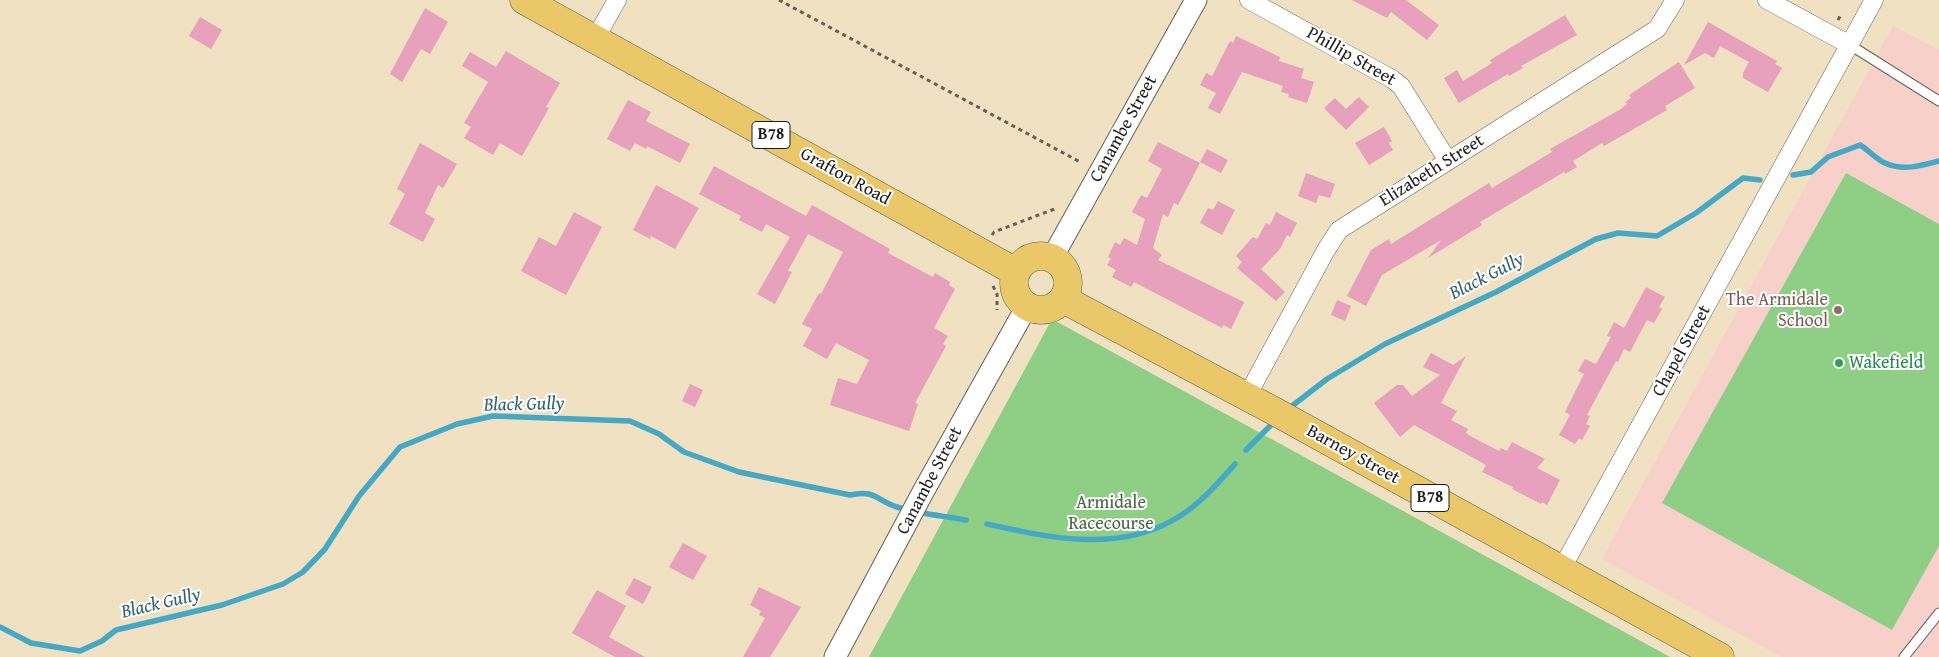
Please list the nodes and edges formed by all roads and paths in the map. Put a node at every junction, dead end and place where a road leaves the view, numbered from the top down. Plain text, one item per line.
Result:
1 (524, 0) edge
2 (617, 0) edge
3 (779, 0) edge
4 (1196, 0) edge
5 (1249, 0) edge
6 (1675, 0) edge
7 (1767, 0) edge
8 (1874, 0) edge
9 (596, 39) junction
10 (1850, 45) junction
11 (1939, 101) edge
12 (1448, 160) junction
13 (1082, 163) dead end
14 (1062, 211) dead end
15 (989, 238) dead end
16 (1052, 258) junction
17 (1016, 272) junction
18 (1063, 299) junction
19 (1027, 306) junction
20 (1246, 396) junction
21 (1561, 570) junction
22 (1939, 613) edge
23 (835, 657) edge
24 (1720, 657) edge
25 (1904, 657) edge

1 - 9 main road, Grafton Road / B78
2 - 9 street
3 - 13 path
4 - 16 street, Canambe Street
5 - 12 street, Phillip Street
6 - 12 street, Elizabeth Street
7 - 10 street
8 - 10 street, Chapel Street
9 - 17 main road, Grafton Road / B78
10 - 11 lane
10 - 21 street, Chapel Street
12 - 20 street, Elizabeth Street
14 - 15 path
16 - 17 main road
16 - 18 main road
17 - 19 main road
18 - 19 main road
18 - 20 main road, Barney Street / B78
19 - 23 street, Canambe Street
20 - 21 main road, Barney Street / B78
21 - 24 main road, Barney Street / B78
22 - 25 lane

